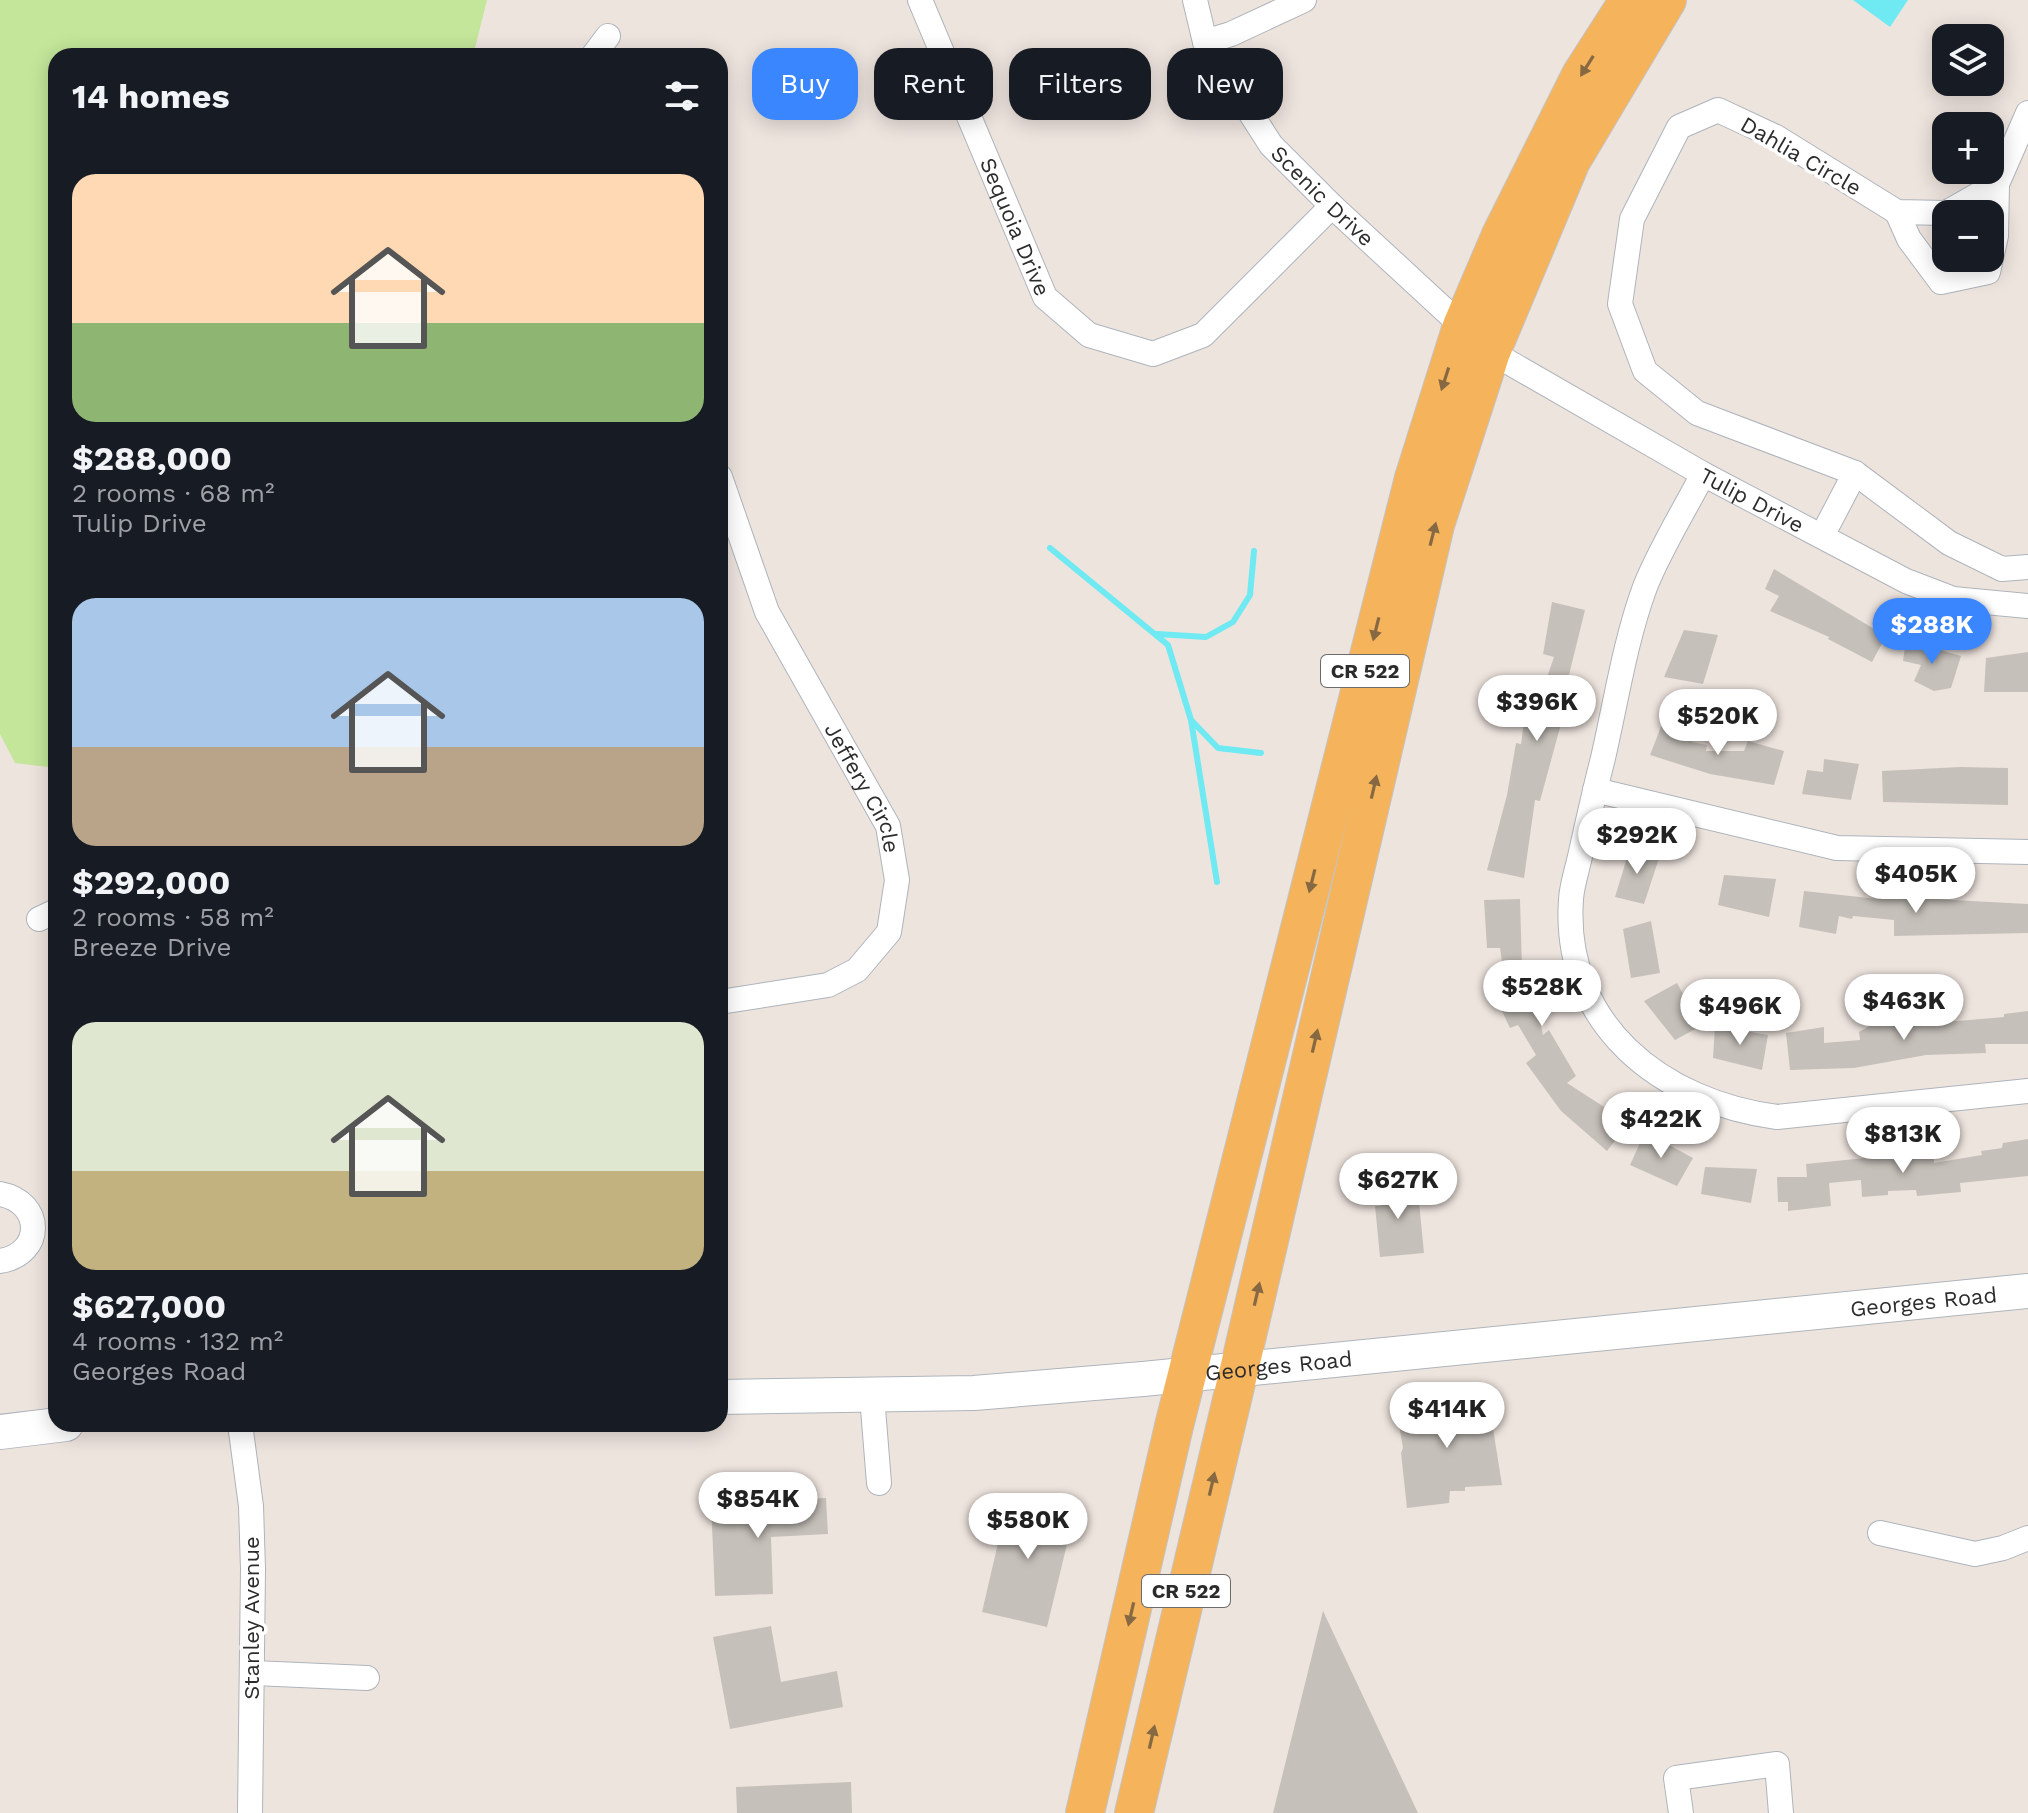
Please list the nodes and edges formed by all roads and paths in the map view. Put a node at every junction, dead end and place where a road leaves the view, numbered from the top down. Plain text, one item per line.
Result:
1 (920, 0) edge
2 (1195, 0) edge
3 (1304, 0) edge
4 (1629, 0) edge
5 (1667, 0) edge
6 (608, 36) dead end
7 (1205, 42) junction
8 (599, 48) edge
9 (2028, 113) edge
10 (2004, 168) edge
11 (1997, 184) joint
12 (1332, 206) junction
13 (1897, 212) junction
14 (1462, 326) junction
15 (1491, 352) junction
16 (1855, 473) junction
17 (1703, 474) junction
18 (728, 500) edge
19 (1822, 536) junction
20 (2028, 567) edge
21 (2028, 606) edge
22 (1595, 790) junction
23 (2028, 852) edge
24 (728, 1001) edge
25 (2028, 1091) edge
26 (0, 1194) edge
27 (0, 1261) edge
28 (2028, 1291) edge
29 (1239, 1370) junction
30 (1187, 1374) junction
31 (872, 1396) junction
32 (728, 1397) edge
33 (48, 1426) edge
34 (0, 1432) edge
35 (241, 1432) edge
36 (879, 1483) dead end
37 (1880, 1533) dead end
38 (2028, 1538) edge
39 (252, 1673) junction
40 (367, 1678) dead end
41 (250, 1813) edge
42 (1085, 1813) edge
43 (1134, 1813) edge
44 (1681, 1813) edge
45 (1781, 1813) edge

1 - 12 street, Sequoia Drive
2 - 7 street, Scenic Drive
3 - 7 street
4 -> 14 main road, CR 522
5 - 15 main road, CR 522
6 - 8 street
7 - 12 street, Scenic Drive
9 - 10 street
11 - 13 street
11 - 13 street
12 - 14 street, Scenic Drive
13 - 16 street, Dahlia Circle
14 -> 30 main road, CR 522
15 - 17 street, Tulip Drive
29 -> 15 main road, CR 522
16 - 19 street
16 - 20 street, Dahlia Circle
17 - 19 street, Tulip Drive
17 - 22 street
18 - 24 street, Jeffery Circle
19 - 21 street, Tulip Drive
22 - 23 street
22 - 25 street
26 - 27 street
28 - 29 street, Georges Road
29 - 30 street, Georges Road
43 -> 29 main road, CR 522
30 - 31 street, Georges Road
30 -> 42 main road, CR 522
31 - 32 street, Georges Road
31 - 36 street
33 - 34 street
35 - 39 street, Stanley Avenue
37 - 38 street
39 - 40 street
39 - 41 street, Stanley Avenue
44 - 45 street

